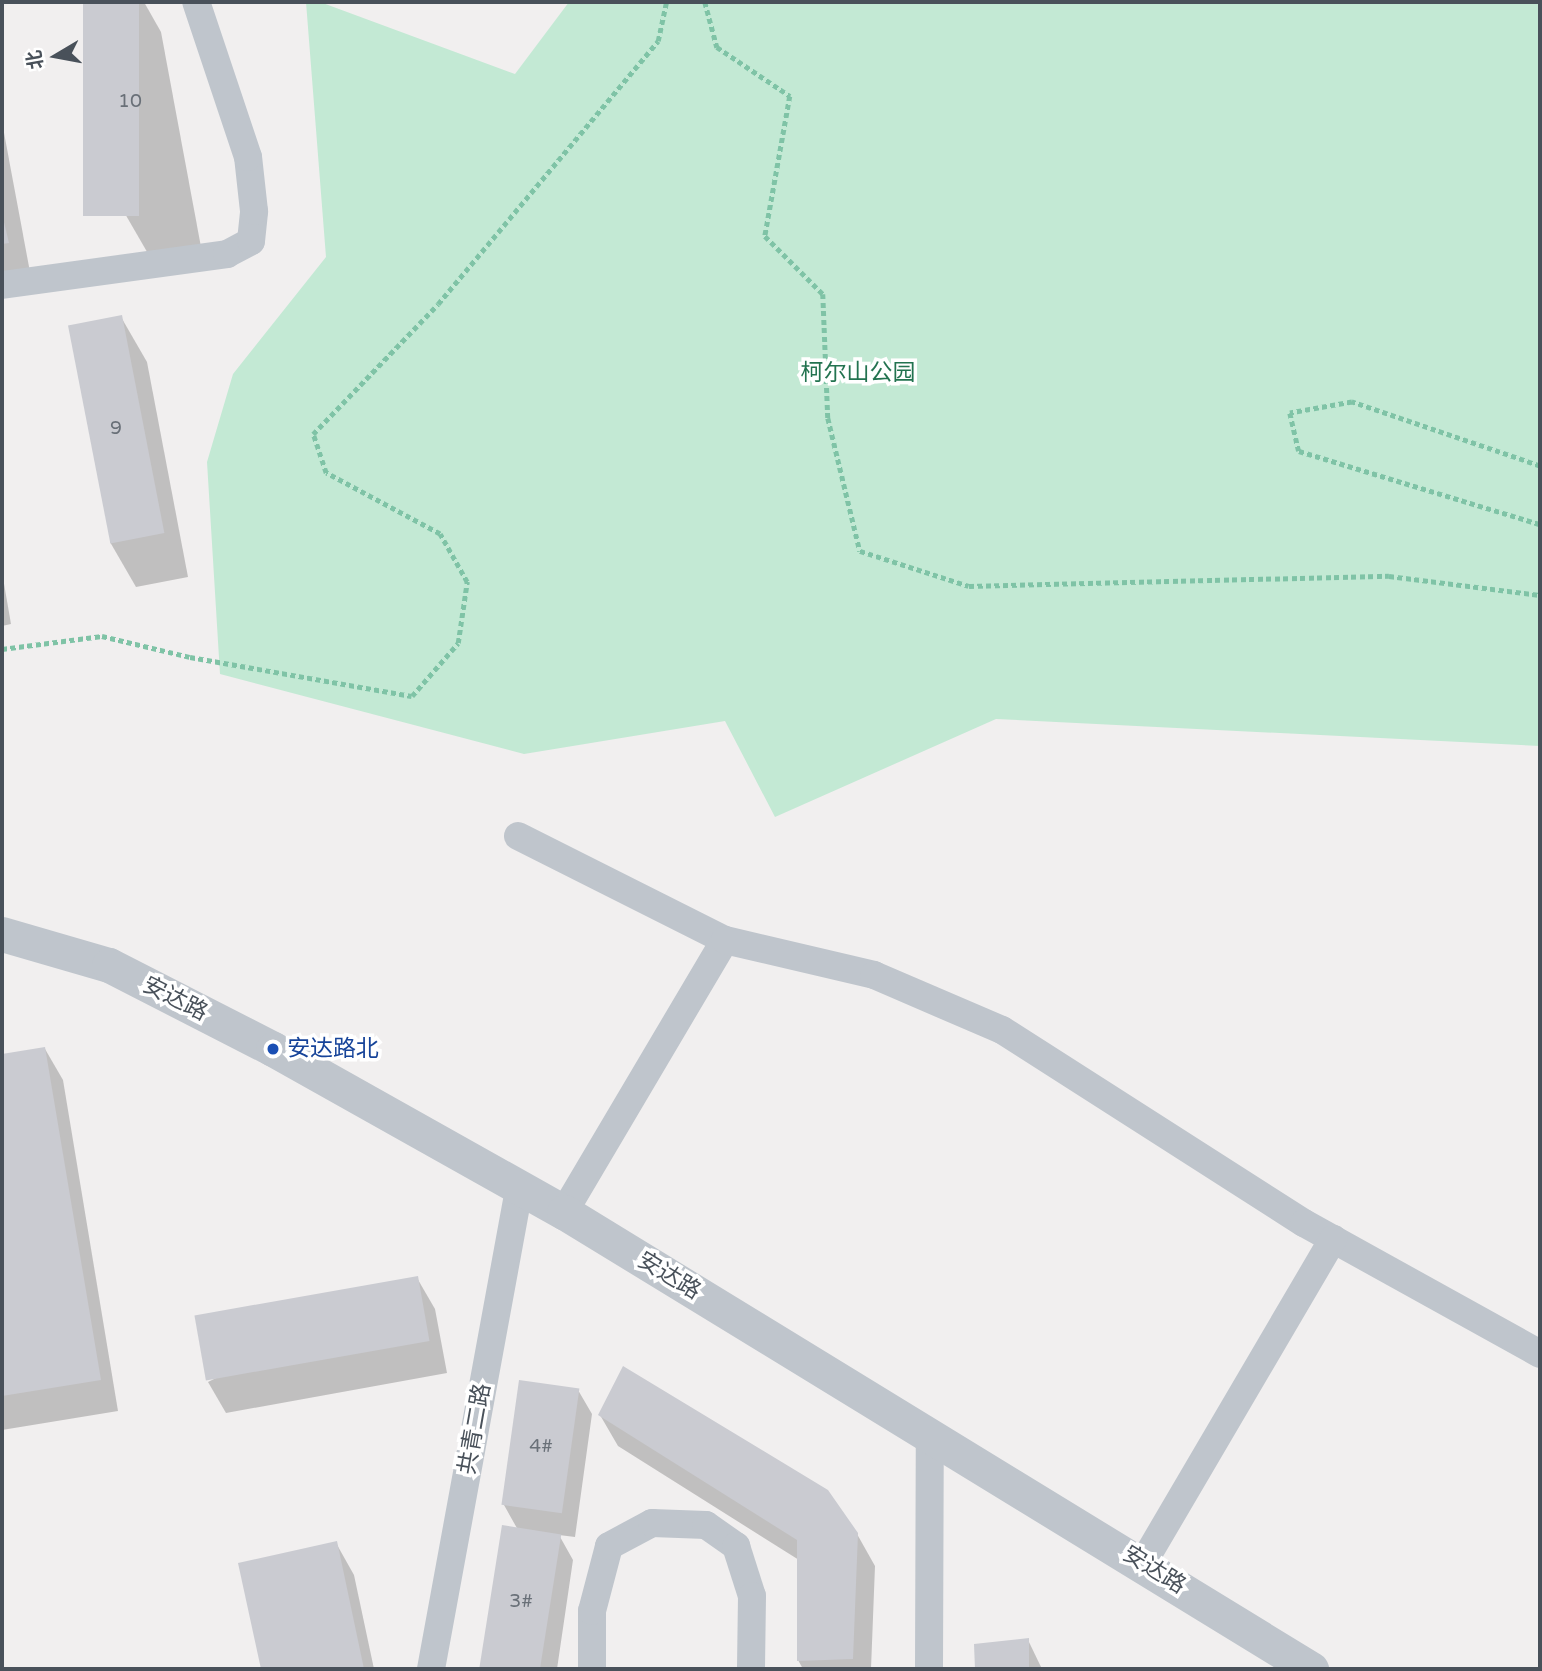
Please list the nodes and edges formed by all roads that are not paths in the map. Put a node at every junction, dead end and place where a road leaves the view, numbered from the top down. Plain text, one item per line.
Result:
1 (196, 2) edge
2 (2, 285) edge
3 (519, 836) dead end
4 (2, 934) edge
5 (725, 940) junction
6 (519, 1188) junction
7 (564, 1212) junction
8 (1333, 1239) junction
9 (1540, 1354) edge
10 (930, 1433) junction
11 (1143, 1563) junction
12 (431, 1669) edge
13 (592, 1669) edge
14 (751, 1669) edge
15 (929, 1669) edge
16 (1311, 1669) edge

1 - 2 street
3 - 5 street
4 - 6 street, 安达路
5 - 7 street
5 - 8 street
6 - 7 street, 安达路
6 - 12 street, 共青二路
7 - 10 street, 安达路
8 - 9 street
8 - 11 street
10 - 11 street, 安达路
10 - 15 street
11 - 16 street, 安达路
13 - 14 street

